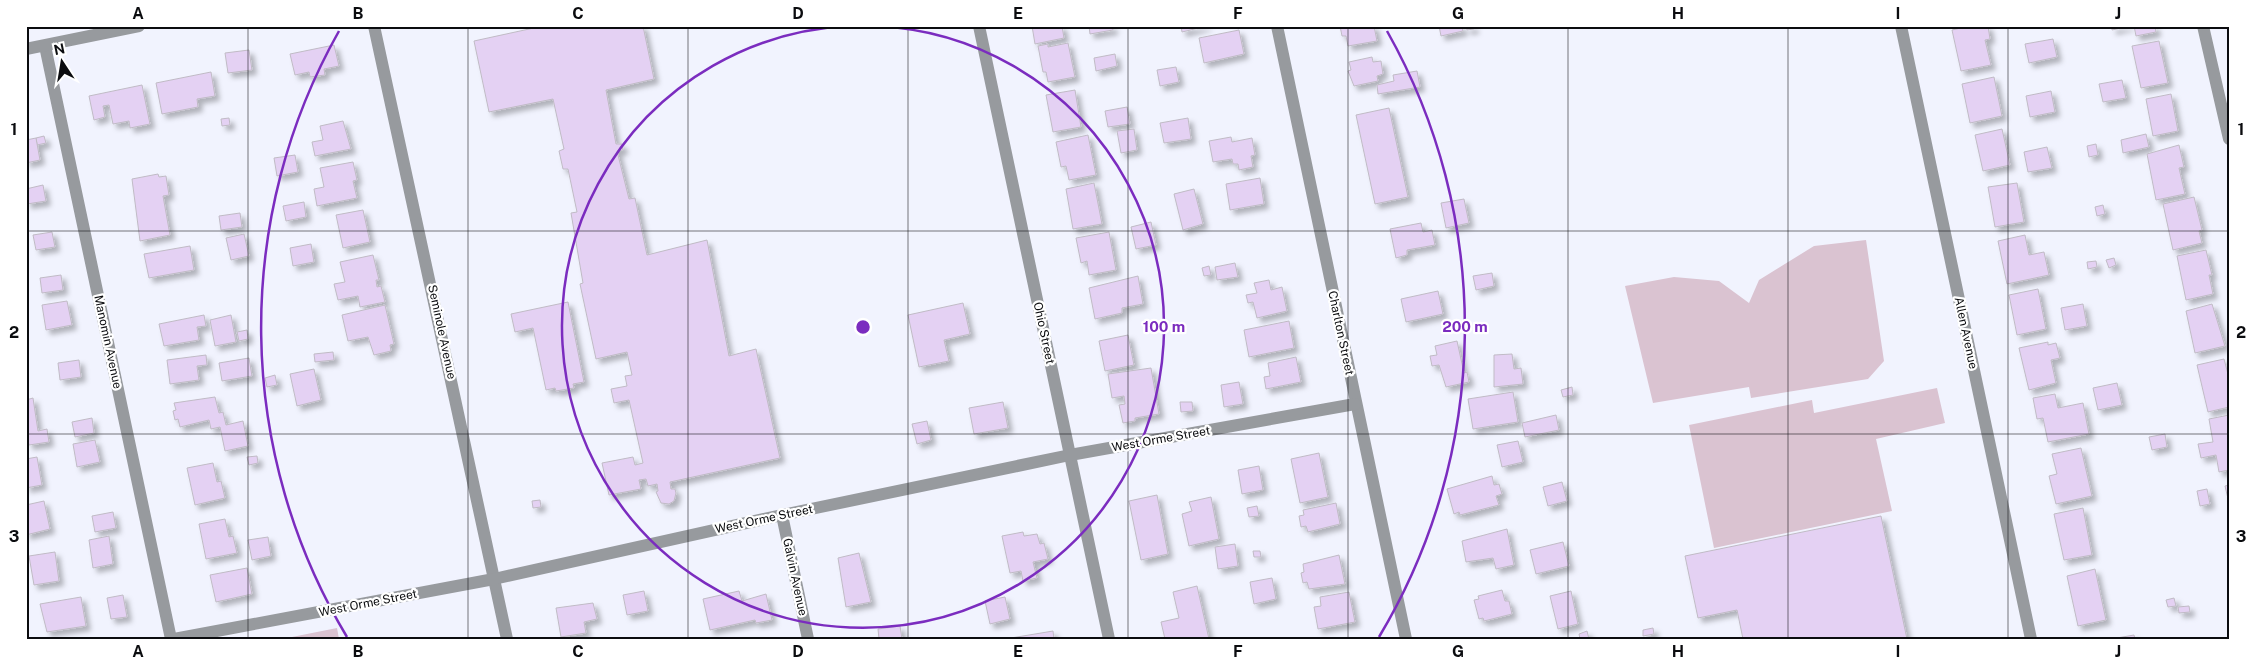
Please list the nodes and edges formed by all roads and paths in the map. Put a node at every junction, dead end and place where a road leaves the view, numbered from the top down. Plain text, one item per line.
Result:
1 (139, 26) edge
2 (374, 26) edge
3 (979, 26) edge
4 (1277, 26) edge
5 (1901, 26) edge
6 (2204, 26) edge
7 (45, 46) junction
8 (26, 50) edge
9 (2229, 140) edge
10 (1356, 404) junction
11 (1070, 455) junction
12 (782, 515) junction
13 (494, 578) junction
14 (173, 639) edge
15 (507, 639) edge
16 (808, 639) edge
17 (1109, 639) edge
18 (1406, 639) edge
19 (2031, 639) edge

1 - 7 street
2 - 13 street, Seminole Avenue
3 - 11 street, Ohio Street
4 - 10 street, Charlton Street
5 - 19 street, Allen Avenue
6 - 9 street
7 - 8 street
7 - 14 street, Manomin Avenue
10 - 11 street, West Orme Street
10 - 18 street, Charlton Street
11 - 12 street, West Orme Street
11 - 17 street, Ohio Street
12 - 13 street, West Orme Street
12 - 16 street, Galvin Avenue
13 - 14 street, West Orme Street
13 - 15 street, Seminole Avenue

